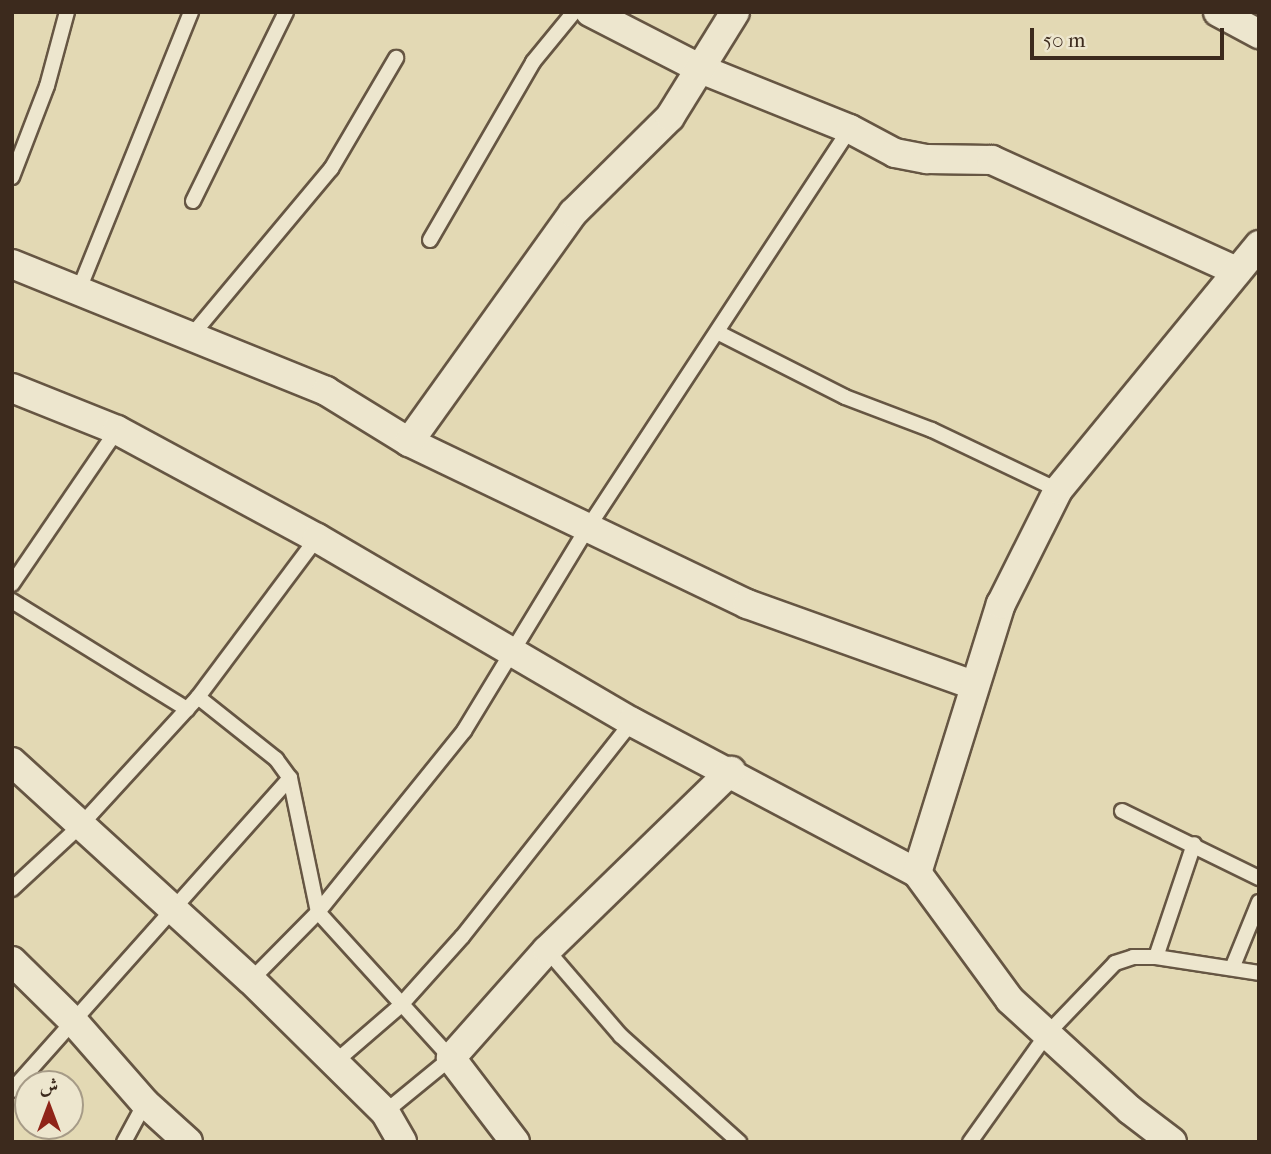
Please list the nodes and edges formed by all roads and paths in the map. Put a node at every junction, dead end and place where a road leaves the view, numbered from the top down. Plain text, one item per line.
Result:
1 (67, 12) edge
2 (191, 12) edge
3 (286, 12) edge
4 (574, 12) edge
5 (590, 12) edge
6 (735, 12) edge
7 (1218, 12) edge
8 (1259, 34) edge
9 (396, 58) dead end
10 (703, 70) junction
11 (850, 129) junction
12 (12, 177) edge
13 (193, 201) dead end
14 (430, 240) dead end
15 (1250, 263) edge
16 (12, 264) edge
17 (78, 292) junction
18 (719, 333) junction
19 (192, 335) junction
20 (12, 388) edge
21 (117, 430) junction
22 (409, 442) junction
23 (1058, 490) junction
24 (587, 529) junction
25 (317, 538) junction
26 (12, 584) edge
27 (12, 601) edge
28 (513, 653) junction
29 (973, 685) junction
30 (198, 697) junction
31 (187, 709) junction
32 (632, 722) junction
33 (12, 762) edge
34 (731, 771) junction
35 (290, 778) junction
36 (1122, 811) dead end
37 (79, 827) junction
38 (1194, 844) junction
39 (917, 873) junction
40 (1259, 878) edge
41 (12, 889) edge
42 (1259, 902) edge
43 (175, 909) junction
44 (318, 912) junction
45 (547, 950) junction
46 (1156, 957) junction
47 (12, 961) edge
48 (1233, 966) junction
49 (1259, 973) edge
50 (251, 980) junction
51 (400, 1006) junction
52 (74, 1022) junction
53 (1047, 1034) junction
54 (451, 1058) junction
55 (334, 1063) junction
56 (12, 1090) edge
57 (145, 1103) junction
58 (385, 1112) junction
59 (124, 1142) edge
60 (188, 1142) edge
61 (402, 1142) edge
62 (515, 1142) edge
63 (739, 1142) edge
64 (970, 1142) edge
65 (1172, 1142) edge

1 - 12 lane
2 - 17 lane
3 - 13 lane
4 - 14 lane
5 - 10 street
6 - 10 street
7 - 8 street
9 - 19 lane
10 - 11 street
10 - 22 street
11 - 15 street
11 - 18 lane
15 - 23 street
16 - 17 street
17 - 19 street
18 - 23 lane
18 - 24 lane
19 - 22 street
20 - 21 street
21 - 25 street
21 - 26 lane
22 - 24 street
23 - 29 street
24 - 28 lane
24 - 29 street
25 - 28 street
25 - 30 lane
27 - 31 lane
28 - 32 street
28 - 44 lane
29 - 39 street
30 - 31 lane
30 - 35 lane
31 - 37 lane
32 - 34 street
32 - 51 lane
33 - 37 street
34 - 39 street
34 - 45 street
35 - 43 lane
35 - 44 lane
36 - 38 lane
37 - 41 lane
37 - 43 street
38 - 40 lane
38 - 46 lane
39 - 53 street
42 - 48 lane
43 - 50 street
43 - 52 lane
44 - 50 lane
44 - 51 lane
45 - 54 street
45 - 63 lane
46 - 48 lane
46 - 53 lane
47 - 52 street
48 - 49 lane
50 - 55 street
51 - 54 lane
51 - 55 lane
52 - 56 lane
52 - 57 street
53 - 64 lane
53 - 65 street
54 - 58 lane
54 - 62 street
55 - 58 street
57 - 59 lane
57 - 60 street
58 - 61 street

